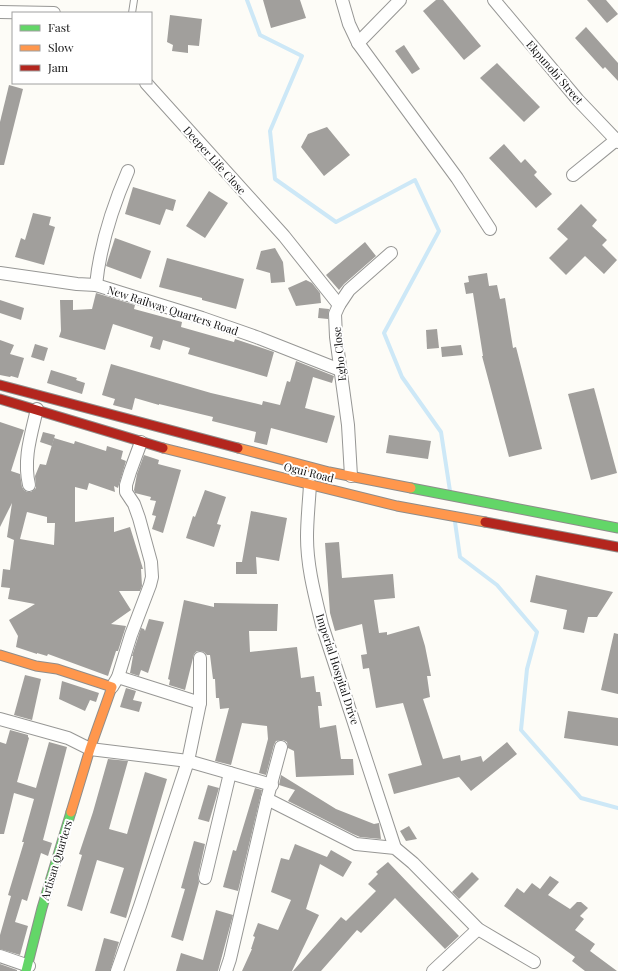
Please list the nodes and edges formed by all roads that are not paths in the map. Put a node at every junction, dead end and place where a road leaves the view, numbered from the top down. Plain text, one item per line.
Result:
1 (134, 0) edge
2 (342, 0) edge
3 (400, 0) edge
4 (494, 0) edge
5 (0, 12) edge
6 (12, 12) edge
7 (132, 12) edge
8 (358, 43) junction
9 (147, 84) edge
10 (617, 141) edge
11 (128, 171) dead end
12 (573, 175) dead end
13 (490, 229) dead end
14 (391, 253) dead end
15 (0, 273) edge
16 (96, 284) junction
17 (339, 305) junction
18 (340, 370) junction
19 (0, 385) edge
20 (0, 399) edge
21 (37, 409) junction
22 (141, 442) junction
23 (279, 459) junction
24 (275, 476) junction
25 (351, 476) junction
26 (29, 485) dead end
27 (310, 485) junction
28 (561, 517) junction
29 (618, 528) edge
30 (560, 536) junction
31 (618, 547) edge
32 (0, 656) edge
33 (200, 658) dead end
34 (115, 682) junction
35 (200, 703) junction
36 (0, 719) edge
37 (281, 747) dead end
38 (90, 749) junction
39 (188, 761) junction
40 (230, 773) junction
41 (272, 785) junction
42 (267, 799) junction
43 (395, 848) junction
44 (205, 878) dead end
45 (478, 928) junction
46 (0, 956) edge
47 (534, 962) dead end
48 (28, 968) edge
49 (117, 971) edge
50 (226, 971) edge
51 (433, 971) edge

1 - 7 lane
2 - 8 street
3 - 8 street
4 - 10 street, Ekpunobi Street
5 - 6 street
8 - 13 street
9 - 17 street, Deeper Life Close
10 - 12 street
11 - 16 street
14 - 17 street, Egbo Close
15 - 16 street, New Railway Quarters Road
16 - 18 street, New Railway Quarters Road
17 - 18 street, Egbo Close
18 - 25 street, Egbo Close
19 - 23 main road, Ogui Road
20 - 21 main road, Ogui Road
21 - 22 main road, Ogui Road
21 - 26 street
22 - 24 main road, Ogui Road
22 - 34 street
23 - 24 main road
23 - 25 main road, Ogui Road
24 - 27 main road, Ogui Road
25 - 28 main road, Ogui Road
27 - 30 main road, Ogui Road
27 - 43 street, Imperial Hospital Drive
28 - 29 main road, Ogui Road
28 - 30 main road
30 - 31 main road, Ogui Road
32 - 34 main road
33 - 35 street
34 - 35 street
34 - 38 main road, Artisan Quarters
35 - 39 street
36 - 38 street
37 - 41 street
38 - 39 street
38 - 48 main road, Artisan Quarters
39 - 40 street
39 - 49 street
40 - 41 street
40 - 44 street
41 - 42 street
42 - 43 street
42 - 50 street
43 - 45 street
45 - 47 street
45 - 51 street
46 - 48 street

